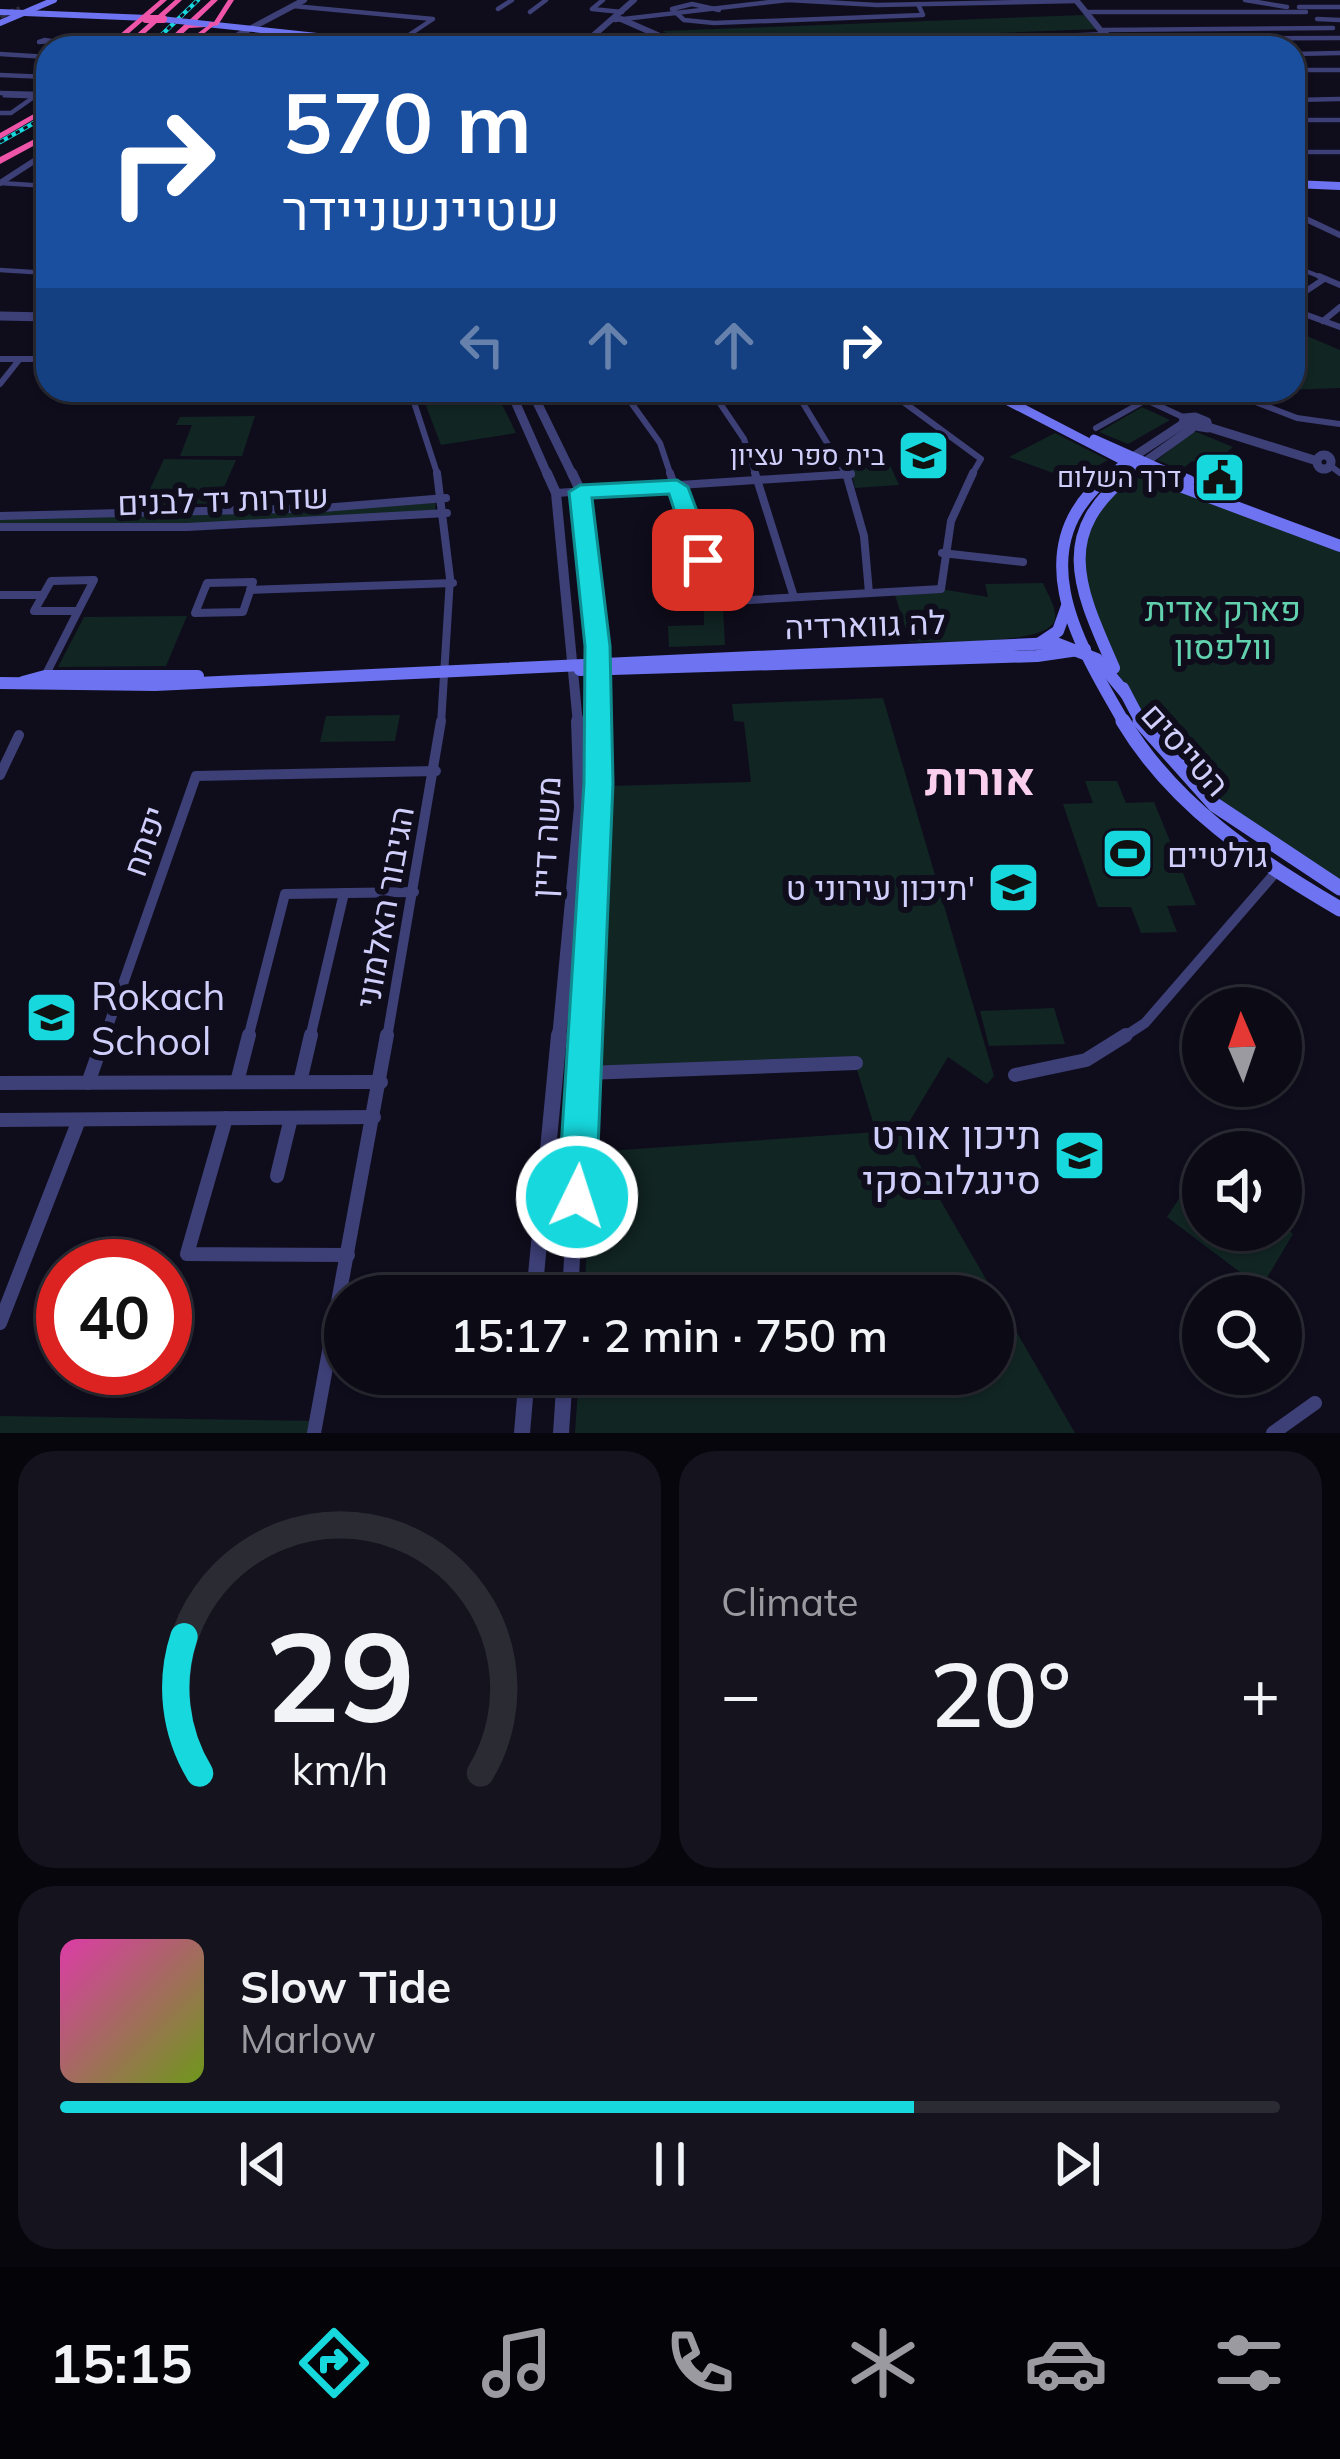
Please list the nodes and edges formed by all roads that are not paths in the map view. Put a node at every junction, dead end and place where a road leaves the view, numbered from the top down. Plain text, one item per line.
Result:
1 (32, 0) edge
2 (50, 0) edge
3 (164, 0) edge
4 (179, 0) edge
5 (215, 0) edge
6 (231, 0) edge
7 (512, 0) edge
8 (546, 0) edge
9 (603, 0) edge
10 (636, 0) edge
11 (1076, 0) edge
12 (1245, 0) edge
13 (1290, 0) edge
14 (783, 1) edge
15 (706, 2) edge
16 (752, 2) edge
17 (852, 2) edge
18 (917, 2) edge
19 (954, 2) edge
20 (302, 4) edge
21 (1297, 7) junction
22 (1340, 7) edge
23 (498, 9) dead end
24 (719, 10) junction
25 (66, 11) junction
26 (530, 11) dead end
27 (24, 12) junction
28 (1088, 12) junction
29 (1133, 12) junction
30 (1270, 12) junction
31 (1306, 12) junction
32 (1200, 13) junction
33 (1232, 13) junction
34 (126, 15) joint
35 (677, 16) junction
36 (0, 17) edge
37 (114, 17) joint
38 (619, 17) junction
39 (142, 19) junction
40 (163, 19) joint
41 (778, 20) junction
42 (1317, 20) junction
43 (1340, 20) edge
44 (191, 26) joint
45 (224, 28) junction
46 (268, 28) junction
47 (1148, 29) junction
48 (1219, 29) junction
49 (1250, 29) junction
50 (1292, 29) junction
51 (1337, 30) edge
52 (1106, 34) junction
53 (122, 36) edge
54 (138, 36) edge
55 (176, 36) edge
56 (207, 36) edge
57 (222, 36) edge
58 (230, 36) edge
59 (291, 36) edge
60 (326, 36) edge
61 (406, 36) edge
62 (597, 36) edge
63 (661, 36) edge
64 (1054, 36) edge
65 (36, 48) edge
66 (1340, 53) edge
67 (0, 54) edge
68 (1305, 54) edge
69 (23, 56) junction
70 (34, 57) joint
71 (1305, 70) edge
72 (1340, 70) edge
73 (1, 76) edge
74 (36, 77) edge
75 (3, 94) edge
76 (36, 99) edge
77 (1305, 99) edge
78 (1340, 99) edge
79 (36, 102) edge
80 (36, 104) edge
81 (0, 113) edge
82 (1305, 120) edge
83 (1340, 120) edge
84 (5, 133) edge
85 (36, 142) edge
86 (1305, 152) edge
87 (1340, 152) edge
88 (36, 157) edge
89 (0, 161) edge
90 (0, 181) edge
91 (36, 185) edge
92 (1305, 186) edge
93 (1340, 188) edge
94 (1305, 221) edge
95 (1340, 236) edge
96 (0, 270) edge
97 (1305, 271) edge
98 (36, 272) edge
99 (1324, 279) junction
100 (1340, 285) edge
101 (1305, 291) edge
102 (1340, 307) edge
103 (0, 314) edge
104 (1305, 314) edge
105 (36, 315) edge
106 (1323, 321) junction
107 (1340, 327) edge
108 (0, 359) edge
109 (36, 359) edge
110 (19, 360) junction
111 (0, 384) edge
112 (414, 402) edge
113 (515, 402) edge
114 (536, 402) edge
115 (631, 402) edge
116 (719, 402) edge
117 (805, 402) edge
118 (903, 402) edge
119 (1011, 402) edge
120 (1025, 402) edge
121 (1142, 402) edge
122 (1149, 402) edge
123 (1255, 402) edge
124 (1186, 424) junction
125 (1340, 424) edge
126 (1096, 428) dead end
127 (1145, 447) junction
128 (1104, 448) junction
129 (1134, 463) junction
130 (1337, 466) edge
131 (850, 474) junction
132 (1114, 478) junction
133 (759, 479) junction
134 (1161, 480) junction
135 (677, 487) junction
136 (580, 492) junction
137 (556, 493) junction
138 (446, 498) junction
139 (447, 513) junction
140 (0, 516) edge
141 (0, 527) edge
142 (1340, 536) edge
143 (1340, 546) edge
144 (943, 553) junction
145 (1023, 562) dead end
146 (453, 584) junction
147 (250, 590) junction
148 (869, 593) junction
149 (0, 595) edge
150 (43, 595) junction
151 (794, 598) junction
152 (1067, 606) junction
153 (78, 611) junction
154 (1092, 620) junction
155 (1085, 649) junction
156 (1035, 650) junction
157 (597, 668) junction
158 (575, 669) junction
159 (446, 674) junction
160 (45, 676) junction
161 (215, 678) junction
162 (1099, 680) junction
163 (0, 683) edge
164 (18, 683) junction
165 (1126, 694) junction
166 (19, 735) dead end
167 (436, 771) junction
168 (0, 775) edge
169 (1276, 872) junction
170 (1340, 888) edge
171 (414, 892) junction
172 (344, 893) junction
173 (1340, 909) edge
174 (856, 1063) dead end
175 (585, 1073) junction
176 (1015, 1075) dead end
177 (237, 1082) junction
178 (299, 1082) junction
179 (381, 1082) junction
180 (0, 1083) edge
181 (88, 1083) junction
182 (374, 1117) junction
183 (226, 1118) junction
184 (291, 1118) junction
185 (0, 1120) edge
186 (79, 1120) junction
187 (277, 1177) dead end
188 (348, 1255) junction
189 (537, 1275) edge
190 (571, 1275) edge
191 (0, 1323) edge
192 (525, 1395) edge
193 (564, 1395) edge
194 (1315, 1403) dead end
195 (314, 1433) edge
196 (522, 1433) edge
197 (561, 1433) edge
198 (1273, 1433) edge

1 - 36 main road
2 - 25 main road
2 - 27 main road
3 - 39 highway
4 - 54 highway
5 - 55 highway
6 - 45 highway
7 - 23 street
8 - 26 street
9 - 38 street
10 - 38 street
11 - 19 street
11 - 28 street
12 - 21 street
13 - 21 street
14 - 16 street
14 - 17 street
14 - 41 street
15 - 24 street
15 - 35 street
16 - 24 street
17 - 18 street
18 - 19 street
18 - 41 street
20 - 45 street
20 - 46 street
20 - 61 street
21 - 22 street
21 - 31 street
24 - 35 street
25 - 27 main road
25 - 34 main road
27 - 36 main road
27 - 37 main road
28 - 29 street
28 - 52 street
29 - 32 street
29 - 47 street
30 - 31 street
30 - 33 street
30 - 50 street
31 - 42 street
32 - 33 street
32 - 48 street
33 - 49 street
34 - 39 highway
35 - 38 street
35 - 41 street
37 - 39 highway
38 - 62 street
38 - 63 street
39 - 40 highway, bridge
39 - 44 main road, bridge
39 - 53 highway
40 - 45 main road, bridge
42 - 43 street
42 - 51 street
44 - 45 highway, bridge
45 - 46 main road
45 - 56 highway
45 - 57 street
45 - 58 main road
45 - 59 main road
46 - 60 main road
47 - 48 street
47 - 52 street
48 - 49 street
49 - 50 street
50 - 51 street
51 - 52 street
52 - 64 street
65 - 69 street
66 - 68 street
67 - 69 street
69 - 70 street
70 - 73 street
71 - 72 street
73 - 74 street
75 - 76 street
77 - 78 street
79 - 81 street
80 - 84 highway
82 - 83 street
85 - 89 highway
86 - 87 street
88 - 90 street
90 - 91 street
92 - 93 main road
94 - 95 street
96 - 98 street
97 - 99 street
99 - 100 street
99 - 101 street
102 - 106 street
103 - 105 street
104 - 106 street
106 - 107 street
108 - 110 street
109 - 110 street
110 - 111 street
112 - 138 street, הגיבור האלמוני
113 - 137 street, משה דיין
114 - 136 street, משה דיין
115 - 135 street
116 - 133 street
117 - 131 street
118 - 144 street
119 - 128 main road
120 - 128 main road
121 - 126 street
122 - 124 street
123 - 125 street
124 - 127 street
124 - 129 street
124 - 130 street
127 - 128 main road
127 - 129 street
128 - 129 main road
128 - 132 main road
129 - 132 main road, הטייסים
129 - 134 main road
129 - 142 main road
131 - 133 street
131 - 148 street
132 - 134 main road
132 - 152 main road, הטייסים
132 - 154 main road, הטייסים
133 - 135 street
133 - 151 street
134 - 143 main road
135 - 136 street
135 - 151 street
136 - 137 street
136 - 157 street, משה דיין
137 - 158 street, משה דיין
138 - 139 street, הגיבור האלמוני
138 - 140 street, שדרות יד לבנים
139 - 141 street, שדרות יד לבנים
139 - 146 street, הגיבור האלמוני
144 - 145 street
144 - 148 street
146 - 147 street
146 - 159 street, הגיבור האלמוני
147 - 147 street
148 - 151 street
149 - 150 street
150 - 153 street
150 - 153 street
152 - 155 main road, הטייסים
152 - 156 main road
153 - 160 street
154 - 155 main road
154 - 165 main road, הטייסים
155 - 156 main road, לה גווארדיה
155 - 162 main road, הטייסים
155 - 165 main road
156 - 157 main road, לה גווארדיה
156 - 162 main road
157 - 158 main road, לה גווארדיה
157 - 175 street, משה דיין
158 - 159 main road, לה גווארדיה
158 - 189 street, משה דיין
159 - 161 main road, לה גווארדיה
159 - 167 street, הגיבור האלמוני
160 - 161 main road, לה גווארדיה
160 - 164 main road, לה גווארדיה
161 - 164 main road, לה גווארדיה
162 - 169 main road, הטייסים
163 - 164 main road, לה גווארדיה
165 - 170 main road, הטייסים
166 - 168 street
167 - 171 street, הגיבור האלמוני
167 - 181 street, יפתח
169 - 173 main road, הטייסים
169 - 176 street
171 - 172 street
171 - 179 street, הגיבור האלמוני
172 - 177 street
172 - 178 street
174 - 175 street
175 - 190 street, משה דיין
177 - 178 street
177 - 181 street
178 - 179 street
179 - 182 street, הגיבור האלמוני
180 - 181 street
182 - 184 street
182 - 188 street, הגיבור האלמוני
183 - 184 street
183 - 186 street
183 - 188 street
184 - 187 street
185 - 186 street
186 - 191 street
188 - 195 street, הגיבור האלמוני
192 - 196 street
193 - 197 street
194 - 198 street

